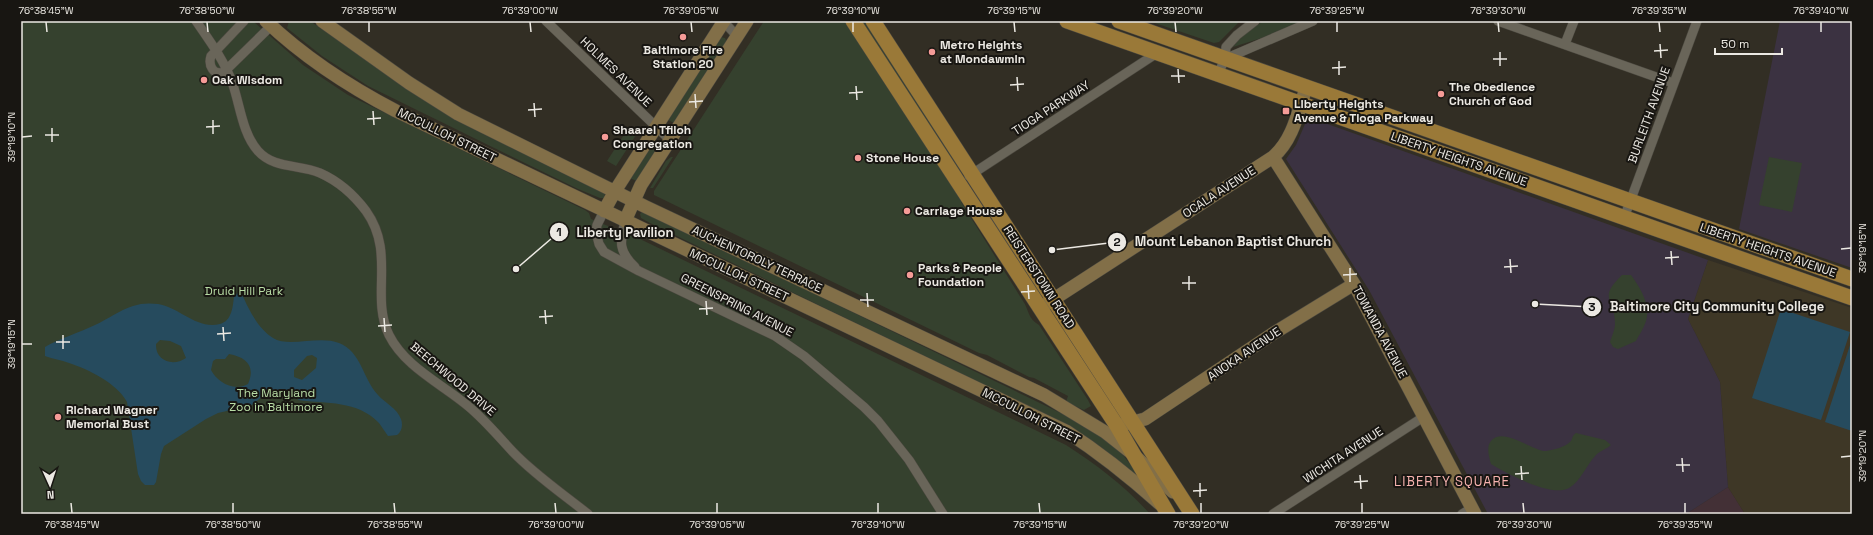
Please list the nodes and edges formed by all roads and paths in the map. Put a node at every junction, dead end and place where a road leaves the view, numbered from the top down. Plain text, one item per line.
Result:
1 (196, 21) edge
2 (244, 21) edge
3 (322, 21) edge
4 (546, 21) edge
5 (724, 21) edge
6 (747, 21) edge
7 (854, 21) edge
8 (873, 21) edge
9 (1067, 21) edge
10 (1119, 21) edge
11 (1255, 21) edge
12 (1313, 21) edge
13 (1498, 21) edge
14 (1574, 21) edge
15 (1697, 21) edge
16 (271, 23) edge
17 (737, 36) junction
18 (1566, 44) junction
19 (215, 50) junction
20 (1157, 53) junction
21 (1225, 59) junction
22 (227, 70) junction
23 (1218, 74) junction
24 (1673, 83) junction
25 (1306, 88) junction
26 (1301, 104) junction
27 (656, 127) junction
28 (670, 140) junction
29 (1273, 157) junction
30 (972, 174) junction
31 (958, 183) junction
32 (615, 191) junction
33 (633, 200) junction
34 (1630, 202) junction
35 (604, 211) junction
36 (1624, 218) junction
37 (625, 221) junction
38 (638, 271) junction
39 (1852, 279) edge
40 (1354, 284) junction
41 (1852, 298) edge
42 (1053, 300) junction
43 (1040, 308) junction
44 (1425, 416) junction
45 (1134, 423) junction
46 (1117, 426) junction
47 (1134, 455) junction
48 (1184, 501) junction
49 (1167, 512) edge
50 (1470, 512) edge
51 (588, 514) edge
52 (943, 514) edge
53 (1192, 514) edge
54 (1273, 514) edge

1 - 19 street
2 - 19 street
3 - 32 main road, AUCHENTOROLY TERRACE
4 - 27 street, HOLMES AVENUE
5 - 17 street
5 - 27 main road
6 - 17 main road
7 - 31 main road, REISTERSTOWN ROAD
8 - 30 main road, REISTERSTOWN ROAD
9 - 20 main road, LIBERTY HEIGHTS AVENUE
10 - 21 main road, LIBERTY HEIGHTS AVENUE
11 - 21 street
12 - 21 street
13 - 18 street
14 - 18 street
15 - 24 street, BURLEITH AVENUE
16 - 22 street
16 - 35 main road, MCCULLOH STREET
17 - 28 main road
18 - 24 street
19 - 22 street
20 - 23 main road, LIBERTY HEIGHTS AVENUE
20 - 30 street, TIOGA PARKWAY
21 - 23 street
21 - 25 main road, LIBERTY HEIGHTS AVENUE
22 - 51 street, BEECHWOOD DRIVE
23 - 26 main road, LIBERTY HEIGHTS AVENUE
24 - 34 street, BURLEITH AVENUE
25 - 26 main road, OCALA AVENUE
25 - 34 main road, LIBERTY HEIGHTS AVENUE
26 - 29 main road, OCALA AVENUE
26 - 36 main road, LIBERTY HEIGHTS AVENUE
27 - 28 street, HOLMES AVENUE
27 - 32 main road
28 - 33 main road
29 - 40 main road, TOWANDA AVENUE
29 - 42 main road, OCALA AVENUE
30 - 31 street, TIOGA PARKWAY
30 - 42 main road, REISTERSTOWN ROAD
31 - 43 main road, REISTERSTOWN ROAD
32 - 33 main road, AUCHENTOROLY TERRACE
32 - 35 main road
33 - 37 main road
33 - 47 main road, AUCHENTOROLY TERRACE
34 - 36 street, BURLEITH AVENUE
34 - 39 main road, LIBERTY HEIGHTS AVENUE
35 - 37 main road, MCCULLOH STREET
35 - 38 street, GREENSPRING AVENUE
36 - 41 main road, LIBERTY HEIGHTS AVENUE
37 - 38 street, GREENSPRING AVENUE
37 - 49 main road, MCCULLOH STREET
38 - 52 street, GREENSPRING AVENUE
40 - 44 main road, TOWANDA AVENUE
40 - 45 main road, ANOKA AVENUE
42 - 43 main road, OCALA AVENUE
42 - 45 main road, REISTERSTOWN ROAD
43 - 46 main road, REISTERSTOWN ROAD
44 - 50 main road, TOWANDA AVENUE
44 - 54 street, WICHITA AVENUE
45 - 46 main road, ANOKA AVENUE
45 - 48 main road, REISTERSTOWN ROAD
46 - 47 main road, REISTERSTOWN ROAD
47 - 48 main road, AUCHENTOROLY TERRACE
47 - 49 main road, REISTERSTOWN ROAD
48 - 53 main road, REISTERSTOWN ROAD

